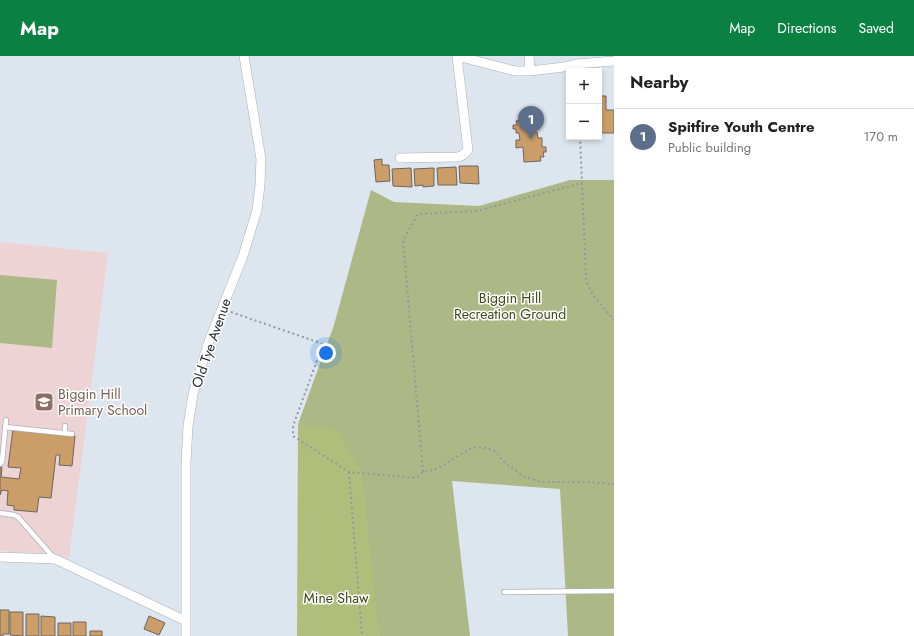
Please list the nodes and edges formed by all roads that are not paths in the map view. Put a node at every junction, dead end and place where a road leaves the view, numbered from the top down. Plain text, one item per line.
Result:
1 (244, 56) edge
2 (457, 56) edge
3 (528, 56) edge
4 (614, 61) edge
5 (530, 71) junction
6 (400, 158) dead end
7 (6, 420) dead end
8 (65, 426) dead end
9 (5, 427) junction
10 (65, 433) junction
11 (72, 434) dead end
12 (0, 464) edge
13 (0, 513) edge
14 (0, 557) edge
15 (55, 559) junction
16 (614, 591) edge
17 (504, 592) dead end
18 (186, 621) junction
19 (186, 636) edge

1 - 18 street, Old Tye Avenue
2 - 5 street
2 - 6 street
3 - 5 street
4 - 5 street
7 - 9 lane
8 - 10 lane
9 - 10 lane
9 - 12 lane
10 - 11 lane
13 - 15 lane
14 - 15 street
15 - 18 street
16 - 17 lane
18 - 19 street, Old Tye Avenue

